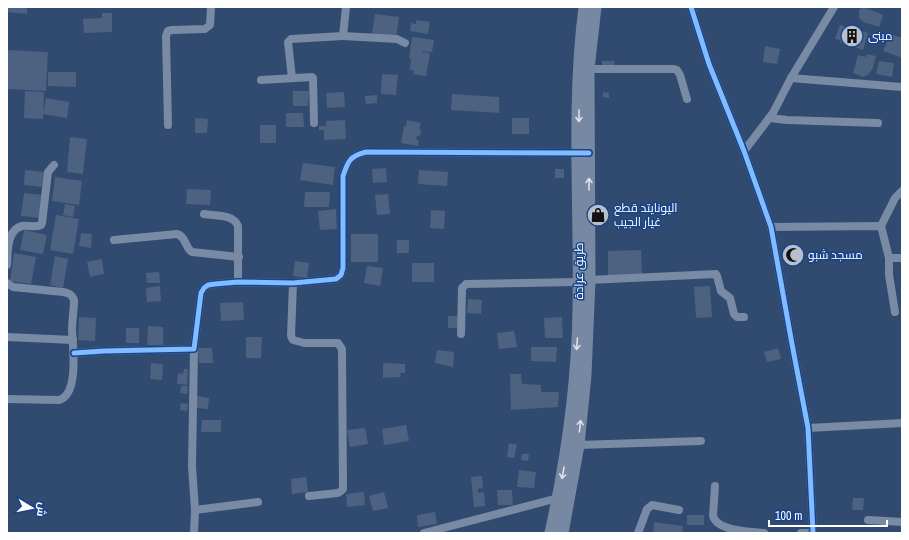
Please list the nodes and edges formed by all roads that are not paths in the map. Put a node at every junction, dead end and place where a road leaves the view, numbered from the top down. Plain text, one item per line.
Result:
1 (211, 7) edge
2 (346, 7) edge
3 (585, 7) edge
4 (595, 7) edge
5 (691, 7) edge
6 (834, 7) edge
7 (344, 36) junction
8 (405, 43) dead end
9 (588, 69) junction
10 (292, 78) junction
11 (791, 78) junction
12 (261, 80) dead end
13 (902, 87) edge
14 (687, 99) dead end
15 (768, 118) junction
16 (314, 123) dead end
17 (878, 123) dead end
18 (168, 125) dead end
19 (744, 151) junction
20 (584, 153) junction
21 (54, 165) dead end
22 (902, 191) edge
23 (204, 214) dead end
24 (881, 226) junction
25 (771, 227) junction
26 (114, 240) dead end
27 (238, 257) junction
28 (889, 258) junction
29 (902, 258) edge
30 (7, 265) edge
31 (584, 281) junction
32 (238, 282) junction
33 (7, 283) edge
34 (293, 283) junction
35 (895, 312) dead end
36 (744, 318) dead end
37 (461, 334) dead end
38 (7, 337) edge
39 (73, 340) junction
40 (194, 349) junction
41 (74, 353) junction
42 (7, 399) edge
43 (902, 423) edge
44 (808, 428) junction
45 (701, 441) dead end
46 (578, 445) junction
47 (715, 486) dead end
48 (309, 496) dead end
49 (558, 498) junction
50 (258, 502) dead end
51 (195, 510) junction
52 (679, 510) dead end
53 (868, 520) dead end
54 (902, 522) edge
55 (194, 533) edge
56 (424, 533) edge
57 (551, 533) edge
58 (562, 533) edge
59 (638, 533) edge
60 (764, 533) edge
61 (801, 533) edge
62 (813, 533) edge

1 - 18 street
2 - 7 street
3 -> 20 main road, طريق عرادة
4 - 9 main road, طريق عرادة
5 - 19 street
6 - 11 street
7 - 8 street
7 - 10 street
9 - 14 street
9 - 20 main road, طريق عرادة
10 - 12 street
10 - 16 street
11 - 13 street
11 - 15 street
15 - 17 street
15 - 19 street
19 - 25 street
20 - 31 main road, طريق عرادة
20 - 34 street
21 - 30 street
22 - 24 street
23 - 27 street
24 - 25 street
24 - 28 street
25 - 44 street
26 - 27 street
27 - 32 street
28 - 29 street
28 - 35 street
31 - 36 street
31 - 37 street
46 -> 31 main road, طريق عرادة
31 -> 49 main road, طريق عرادة
32 - 34 street
32 - 40 street
33 - 39 street
34 - 48 street
38 - 39 street
39 - 41 street
40 - 41 street
40 - 51 street
41 - 42 street
43 - 44 street
44 - 62 street
45 - 46 street
46 - 58 main road, طريق عرادة
47 - 60 street
49 - 56 street
49 - 57 main road, طريق عرادة
50 - 51 street
51 - 55 street
52 - 59 street
53 - 54 street
61 - 62 street

